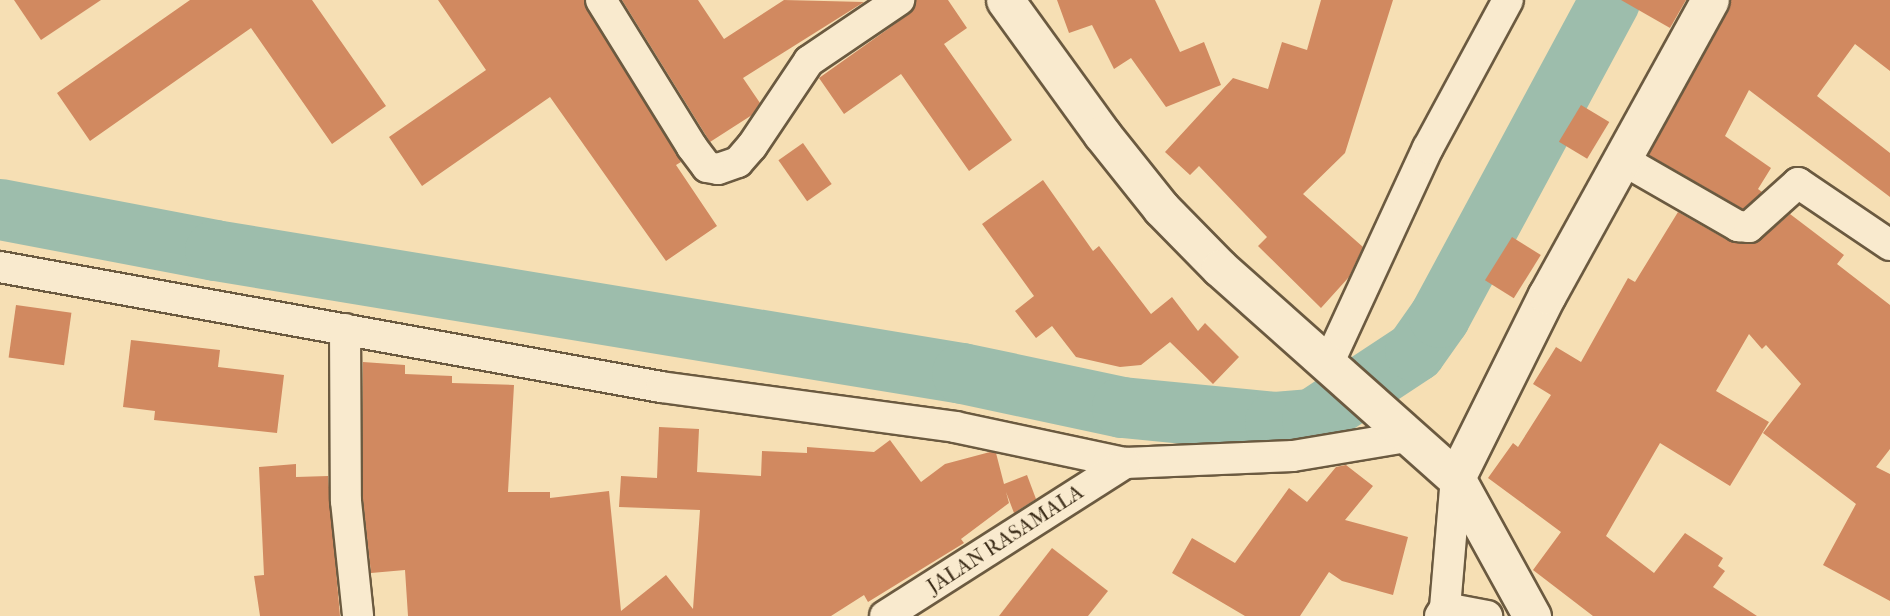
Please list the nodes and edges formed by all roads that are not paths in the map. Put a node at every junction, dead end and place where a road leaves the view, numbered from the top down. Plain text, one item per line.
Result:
1 (601, 0) edge
2 (899, 0) edge
3 (1005, 0) edge
4 (1508, 0) edge
5 (1710, 0) edge
6 (1623, 160) junction
7 (1890, 245) edge
8 (0, 267) edge
9 (345, 329) junction
10 (1334, 370) junction
11 (1412, 436) junction
12 (1125, 463) junction
13 (1456, 478) junction
14 (1442, 612) edge
15 (358, 616) edge
16 (885, 616) edge
17 (1487, 616) edge
18 (1532, 616) edge

1 - 2 street
3 - 10 street
4 - 10 street
5 - 6 street
6 - 7 street
6 - 13 street
8 - 9 street
9 - 12 street
9 - 15 street
10 - 11 street
11 - 12 street
11 - 13 street
12 - 16 street, JALAN RASAMALA
13 - 14 street
13 - 18 street
14 - 17 street

